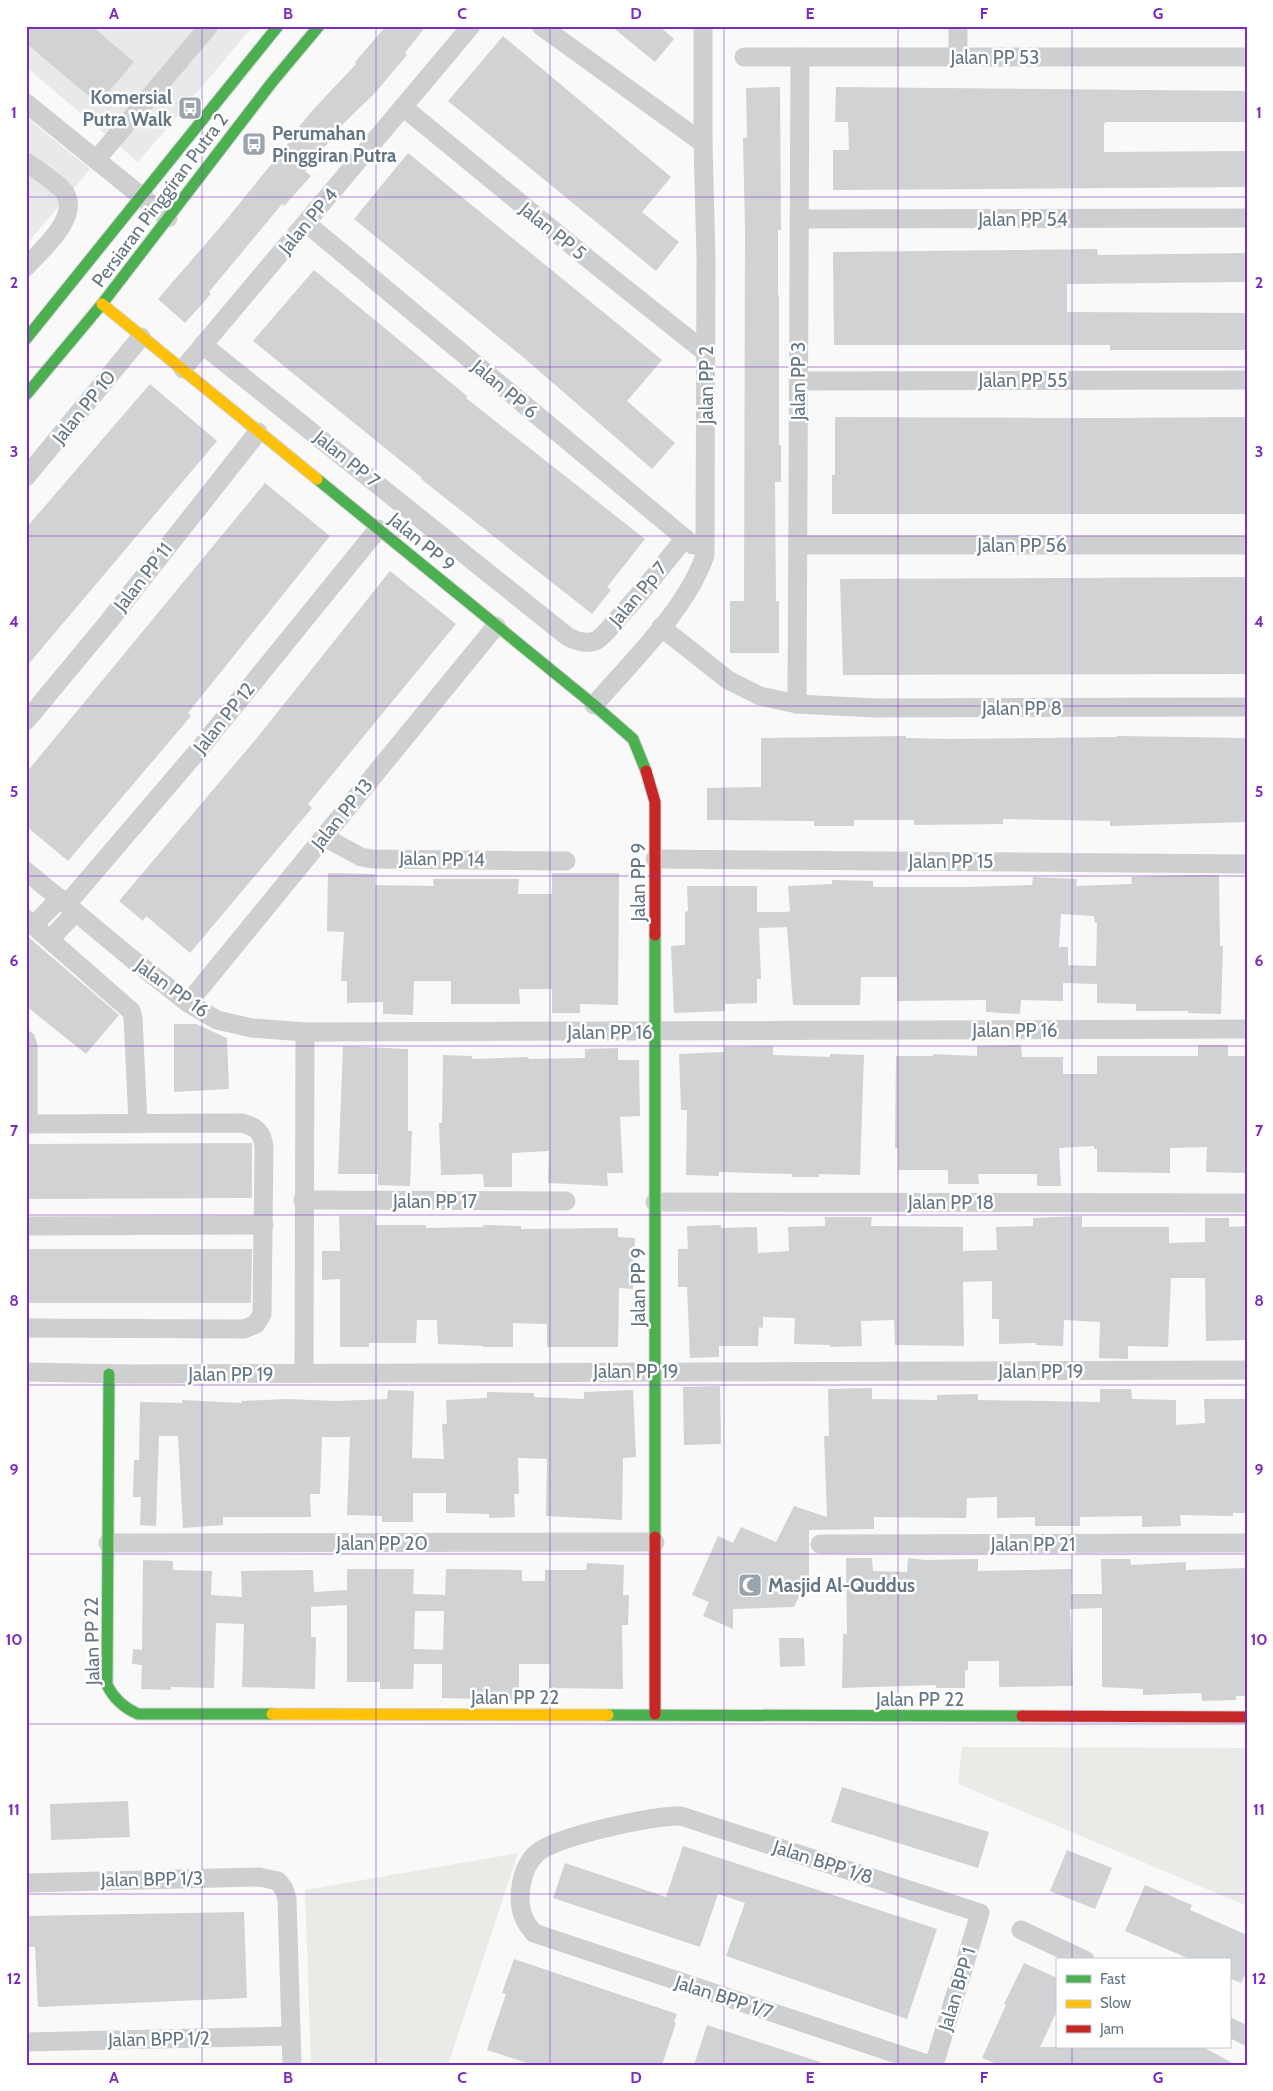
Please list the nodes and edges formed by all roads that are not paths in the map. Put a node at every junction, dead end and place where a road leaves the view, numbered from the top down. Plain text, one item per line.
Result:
1 (208, 26) edge
2 (278, 26) edge
3 (319, 26) edge
4 (471, 26) edge
5 (542, 26) edge
6 (703, 26) edge
7 (958, 26) edge
8 (958, 56) junction
9 (744, 57) dead end
10 (800, 57) junction
11 (1247, 57) edge
12 (26, 103) edge
13 (403, 107) junction
14 (703, 143) junction
15 (96, 160) junction
16 (26, 162) edge
17 (142, 198) junction
18 (168, 218) junction
19 (1247, 218) edge
20 (799, 219) junction
21 (306, 223) junction
22 (26, 267) edge
23 (102, 304) junction
24 (141, 337) junction
25 (26, 339) edge
26 (203, 345) junction
27 (705, 352) junction
28 (183, 369) junction
29 (1247, 380) edge
30 (798, 381) junction
31 (26, 394) edge
32 (258, 432) junction
33 (26, 477) edge
34 (378, 529) junction
35 (684, 538) junction
36 (798, 545) junction
37 (1247, 545) edge
38 (705, 555) junction
39 (496, 626) junction
40 (662, 627) junction
41 (586, 642) joint
42 (797, 704) junction
43 (594, 705) junction
44 (1247, 708) edge
45 (26, 721) edge
46 (324, 837) junction
47 (655, 859) junction
48 (566, 861) dead end
49 (1247, 864) edge
50 (26, 871) edge
51 (68, 905) junction
52 (30, 922) edge
53 (50, 940) junction
54 (188, 1003) junction
55 (1247, 1029) edge
56 (305, 1032) junction
57 (655, 1032) junction
58 (26, 1040) edge
59 (138, 1123) junction
60 (27, 1124) edge
61 (304, 1200) junction
62 (566, 1201) dead end
63 (655, 1202) junction
64 (1247, 1203) edge
65 (264, 1225) junction
66 (26, 1226) edge
67 (26, 1328) edge
68 (1247, 1370) edge
69 (655, 1371) junction
70 (26, 1372) edge
71 (304, 1373) junction
72 (109, 1374) junction
73 (655, 1542) junction
74 (108, 1543) junction
75 (1247, 1543) edge
76 (820, 1544) dead end
77 (655, 1714) junction
78 (1247, 1717) edge
79 (26, 1883) edge
80 (980, 1913) joint
81 (524, 1920) joint
82 (1021, 1930) dead end
83 (1080, 1958) edge
84 (1230, 2028) edge
85 (291, 2036) junction
86 (1247, 2036) edge
87 (26, 2042) edge
88 (292, 2065) edge
89 (930, 2065) edge
90 (934, 2065) edge

1 - 15 street
2 - 17 street, Persiaran Pinggiran Putra 2
3 - 18 street, Persiaran Pinggiran Putra 2
4 - 13 street, Jalan PP 4
5 - 14 street
6 - 14 street, Jalan PP 2
7 - 8 street
8 - 10 street, Jalan PP 53
8 - 11 street, Jalan PP 53
9 - 10 street, Jalan PP 53
10 - 20 street, Jalan PP 3
12 - 15 street
13 - 21 street, Jalan PP 4
13 - 27 street, Jalan PP 5
14 - 27 street, Jalan PP 2
15 - 17 street
16 - 22 street
17 - 18 street
17 - 25 street, Persiaran Pinggiran Putra 2
18 - 23 street, Persiaran Pinggiran Putra 2
19 - 20 street, Jalan PP 54
20 - 30 street, Jalan PP 3
21 - 26 street, Jalan PP 4
21 - 35 street, Jalan PP 6
23 - 24 street, Jalan PP 9
23 - 31 street, Persiaran Pinggiran Putra 2
24 - 28 street, Jalan PP 9
24 - 33 street, Jalan PP 10
26 - 28 street, Jalan PP 4
26 - 41 street, Jalan PP 7
27 - 38 street, Jalan PP 2
28 - 32 street, Jalan PP 9
29 - 30 street, Jalan PP 55
30 - 36 street, Jalan PP 3
32 - 34 street, Jalan PP 9
32 - 45 street, Jalan PP 11
34 - 39 street, Jalan PP 9
34 - 51 street, Jalan PP 12
35 - 38 street, Jalan PP 6
35 - 41 street, Jalan Pp 7
36 - 37 street, Jalan PP 56
36 - 42 street, Jalan PP 3
38 - 40 street, Jalan PP 2
39 - 43 street, Jalan PP 9
39 - 46 street, Jalan PP 13
40 - 42 street, Jalan PP 8
40 - 43 street, Jalan PP 2
42 - 44 street, Jalan PP 8
43 - 47 street, Jalan PP 9
46 - 48 street, Jalan PP 14
46 - 54 street, Jalan PP 13
47 - 49 street, Jalan PP 15
47 - 57 street, Jalan PP 9
50 - 51 street, Jalan PP 16
51 - 52 street
51 - 53 street
51 - 54 street, Jalan PP 16
52 - 53 street
53 - 59 street
54 - 56 street, Jalan PP 16
55 - 57 street, Jalan PP 16
56 - 57 street, Jalan PP 16
56 - 61 street
57 - 63 street, Jalan PP 9
58 - 60 street
59 - 60 street
59 - 65 street
61 - 62 street, Jalan PP 17
61 - 71 street
63 - 64 street, Jalan PP 18
63 - 69 street, Jalan PP 9
65 - 66 street
65 - 67 street
68 - 69 street, Jalan PP 19
69 - 71 street, Jalan PP 19
69 - 73 street, Jalan PP 9
70 - 72 street, Jalan PP 19
71 - 72 street, Jalan PP 19
72 - 74 street, Jalan PP 22
73 - 74 street, Jalan PP 20
73 - 77 street, Jalan PP 9
74 - 77 street, Jalan PP 22
75 - 76 street, Jalan PP 21
77 - 78 street, Jalan PP 22
79 - 85 street, Jalan BPP 1/3
80 - 81 street, Jalan BPP 1/8
80 - 90 street, Jalan BPP 1
81 - 89 street, Jalan BPP 1/7
82 - 83 street
84 - 86 street
85 - 87 street, Jalan BPP 1/2
85 - 88 street

